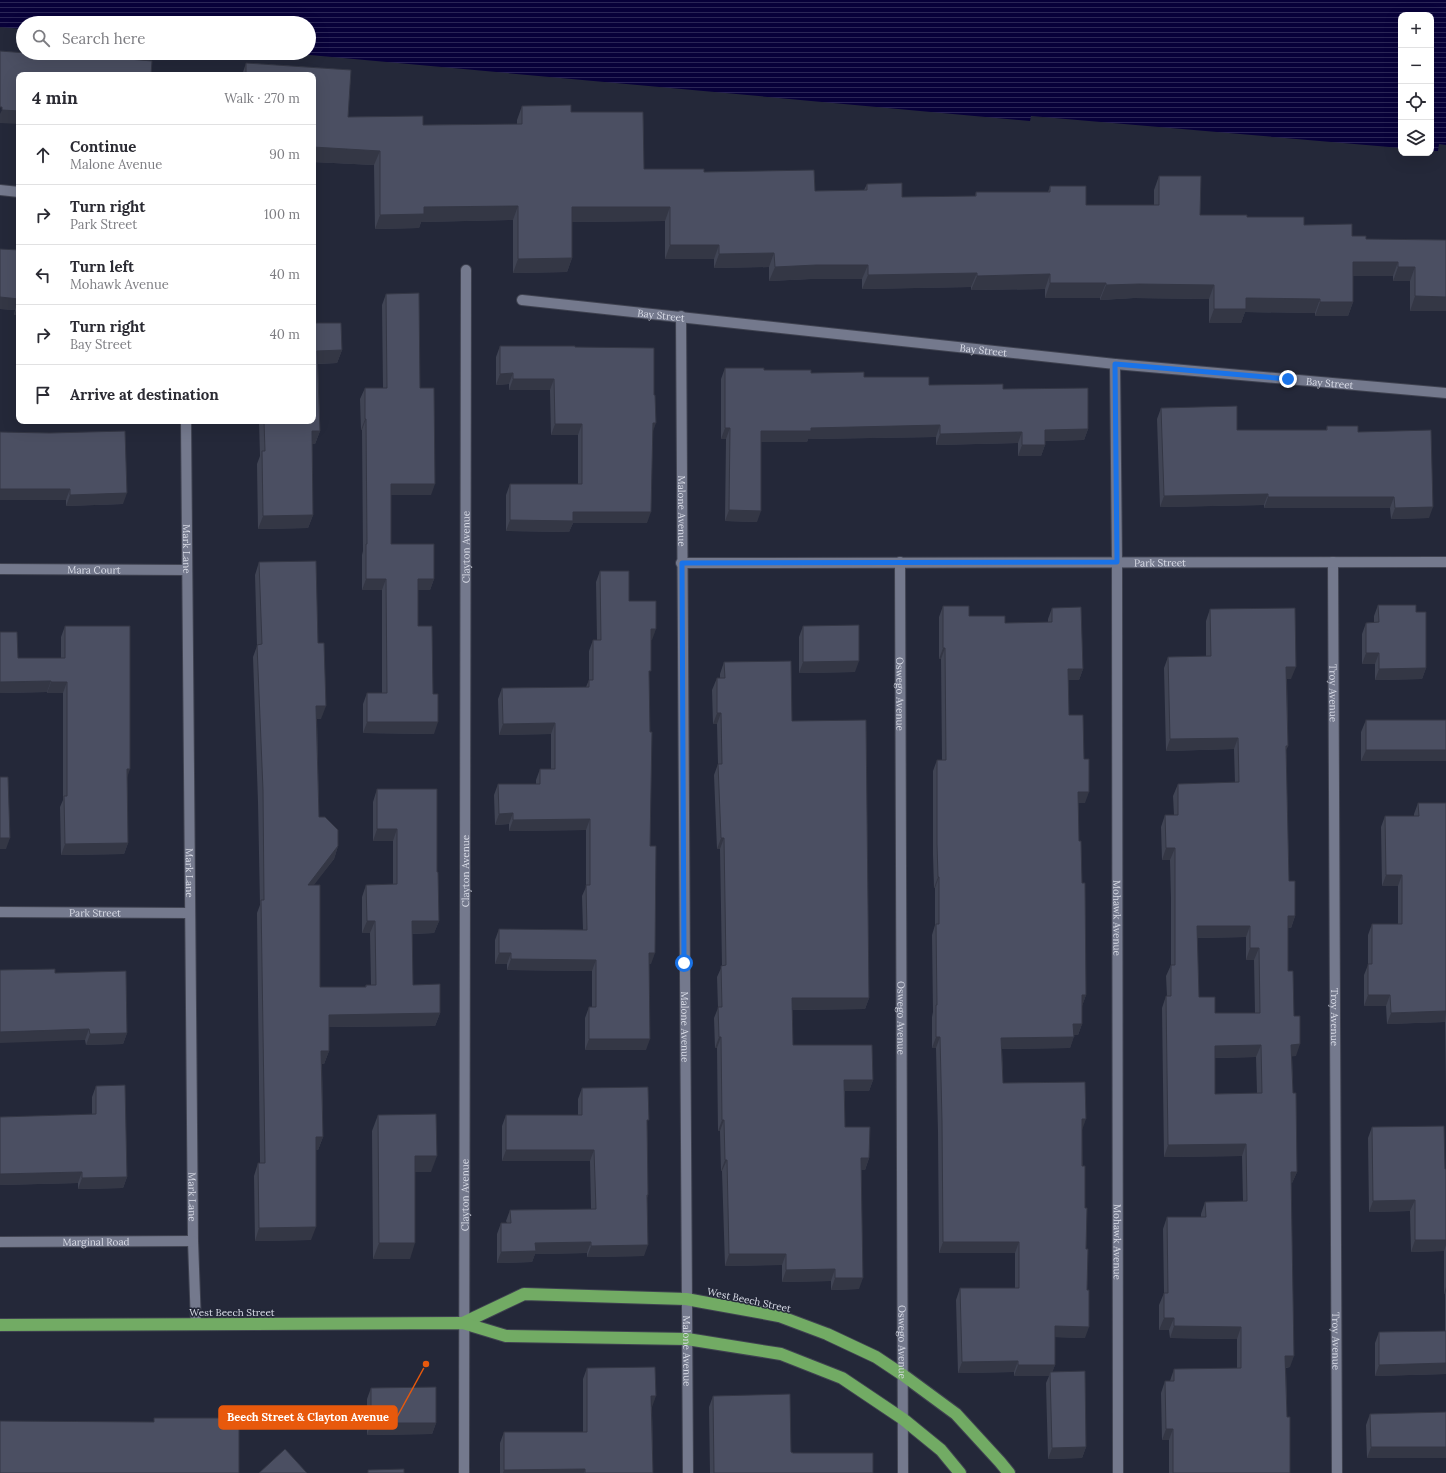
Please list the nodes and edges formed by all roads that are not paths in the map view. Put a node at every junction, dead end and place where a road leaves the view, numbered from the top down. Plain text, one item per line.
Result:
1 (0, 190) edge
2 (16, 192) edge
3 (466, 270) dead end
4 (522, 300) dead end
5 (681, 316) junction
6 (1115, 364) junction
7 (1446, 393) edge
8 (186, 424) edge
9 (900, 562) junction
10 (1117, 562) junction
11 (1333, 562) junction
12 (1446, 562) edge
13 (682, 563) junction
14 (0, 569) edge
15 (187, 570) junction
16 (0, 912) edge
17 (190, 913) junction
18 (193, 1241) junction
19 (0, 1242) edge
20 (686, 1298) junction
21 (464, 1323) junction
22 (196, 1324) junction
23 (0, 1325) edge
24 (687, 1339) junction
25 (903, 1375) junction
26 (903, 1419) junction
27 (464, 1473) edge
28 (688, 1473) edge
29 (903, 1473) edge
30 (960, 1473) edge
31 (1009, 1473) edge
32 (1118, 1473) edge
33 (1337, 1473) edge

1 - 2 street
3 - 21 street, Clayton Avenue
4 - 5 street, Bay Street
5 - 6 street, Bay Street
5 - 13 street, Malone Avenue
6 - 7 street, Bay Street
6 - 10 street, Mohawk Avenue
8 - 15 street, Mark Lane
9 - 10 street, Park Street
9 - 13 street, Park Street
9 - 25 street, Oswego Avenue
10 - 11 street, Park Street
10 - 32 street, Mohawk Avenue
11 - 12 street, Park Street
11 - 33 street, Troy Avenue
13 - 20 street, Malone Avenue
14 - 15 street, Mara Court
15 - 17 street, Mark Lane
16 - 17 street, Park Street
17 - 18 street, Mark Lane
18 - 19 street, Marginal Road
18 - 22 street, Mark Lane
20 - 21 highway, West Beech Street
20 - 24 street, Malone Avenue
20 - 25 highway, West Beech Street
21 - 22 highway, West Beech Street
21 - 24 highway, West Beech Street
21 - 27 street, Clayton Avenue
22 - 23 highway, West Beech Street
24 - 26 highway, West Beech Street
24 - 28 street, Malone Avenue
25 - 26 street, Oswego Avenue
25 - 31 highway, West Beech Street
26 - 29 street, Oswego Avenue
26 - 30 highway, West Beech Street

